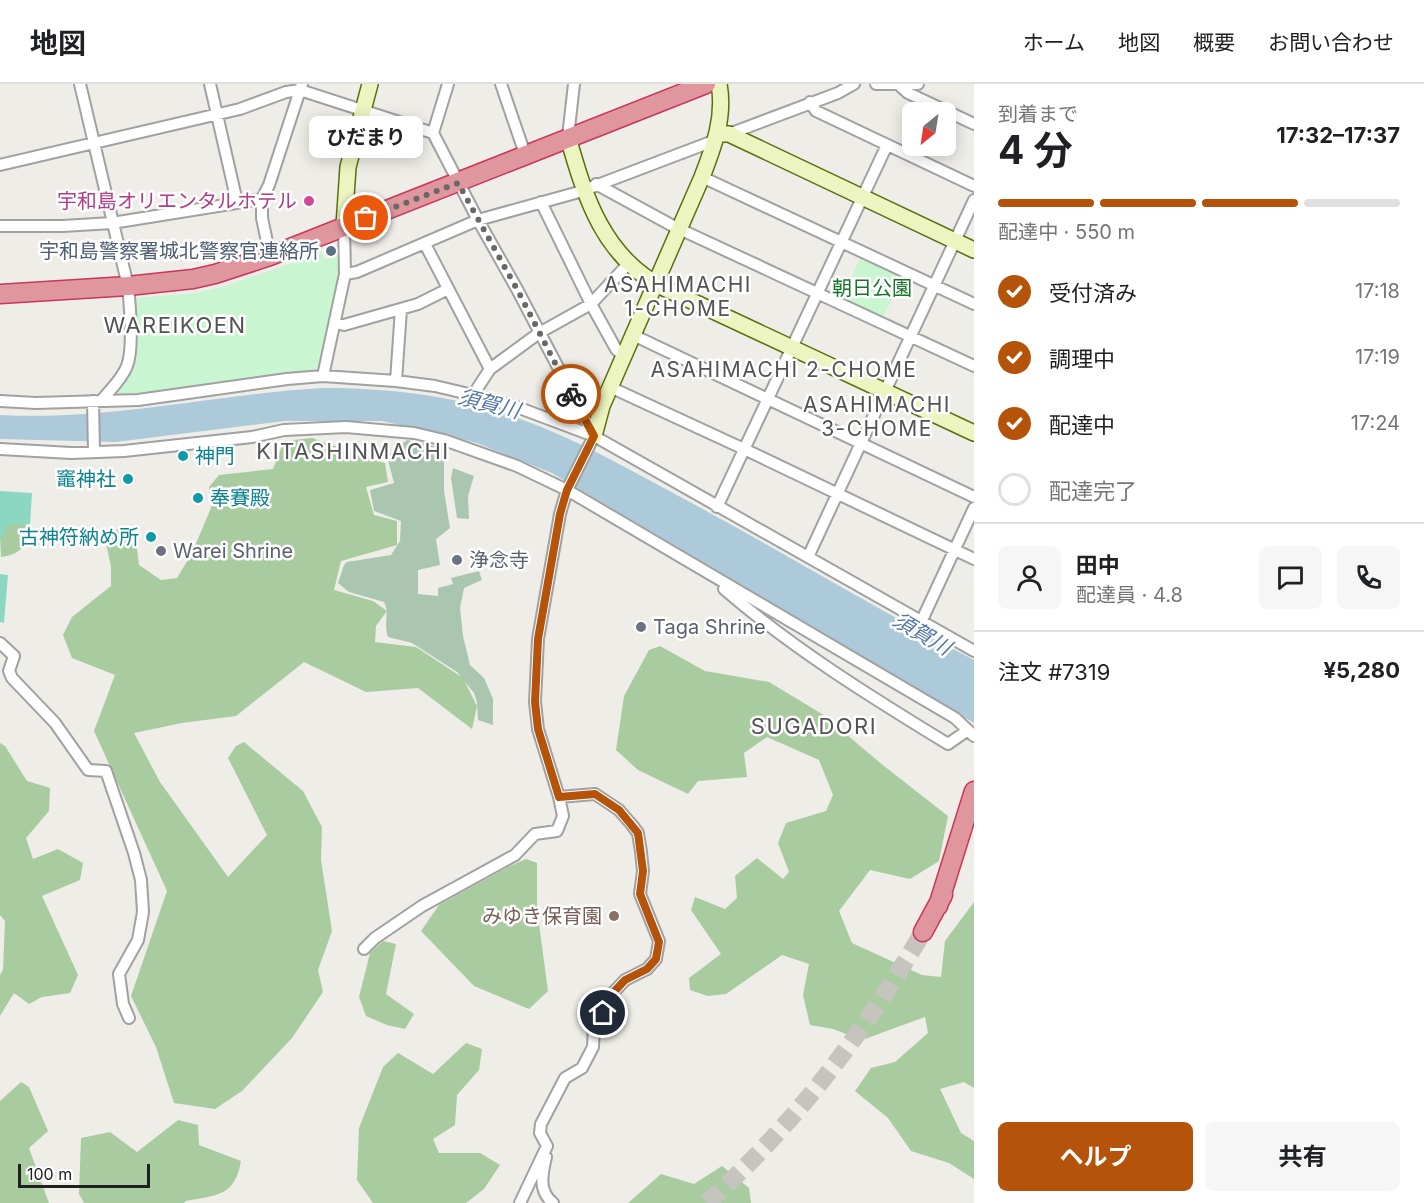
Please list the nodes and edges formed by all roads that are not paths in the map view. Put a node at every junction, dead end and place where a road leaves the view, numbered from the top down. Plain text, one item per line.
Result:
1 (80, 84) edge
2 (210, 84) edge
3 (370, 84) edge
4 (448, 84) edge
5 (501, 84) edge
6 (574, 84) edge
7 (706, 84) edge
8 (718, 84) edge
9 (854, 84) edge
10 (876, 84) edge
11 (898, 84) edge
12 (918, 84) edge
13 (301, 87) edge
14 (810, 102) junction
15 (363, 111) junction
16 (217, 114) junction
17 (974, 124) edge
18 (434, 133) junction
19 (721, 136) junction
20 (568, 138) junction
21 (95, 142) junction
22 (887, 145) junction
23 (525, 154) junction
24 (0, 165) edge
25 (702, 177) junction
26 (458, 183) junction
27 (974, 186) edge
28 (590, 187) junction
29 (862, 197) junction
30 (262, 199) junction
31 (974, 200) edge
32 (237, 202) junction
33 (541, 202) junction
34 (477, 220) junction
35 (112, 223) junction
36 (0, 226) edge
37 (344, 226) junction
38 (679, 228) junction
39 (955, 241) junction
40 (842, 242) junction
41 (424, 244) junction
42 (974, 250) edge
43 (270, 256) junction
44 (629, 263) junction
45 (345, 274) junction
46 (655, 284) junction
47 (934, 285) junction
48 (128, 286) junction
49 (448, 288) junction
50 (0, 294) edge
51 (817, 294) junction
52 (591, 304) junction
53 (974, 304) edge
54 (401, 309) junction
55 (336, 323) junction
56 (539, 333) junction
57 (633, 335) junction
58 (911, 337) junction
59 (792, 348) junction
60 (623, 356) junction
61 (974, 366) edge
62 (490, 369) junction
63 (323, 376) junction
64 (396, 381) junction
65 (610, 387) junction
66 (885, 391) junction
67 (473, 395) junction
68 (767, 399) junction
69 (0, 401) edge
70 (96, 403) junction
71 (974, 433) edge
72 (592, 440) junction
73 (861, 443) junction
74 (94, 447) junction
75 (0, 449) edge
76 (744, 449) junction
77 (569, 487) junction
78 (838, 493) junction
79 (974, 497) edge
80 (717, 507) junction
81 (974, 508) edge
82 (954, 549) junction
83 (808, 557) junction
84 (974, 559) edge
85 (716, 578) junction
86 (921, 620) junction
87 (0, 643) edge
88 (974, 651) edge
89 (971, 733) edge
90 (974, 791) edge
91 (559, 797) junction
92 (974, 832) edge
93 (938, 906) junction
94 (923, 932) tunnel mouth
95 (364, 949) dead end
96 (129, 1018) dead end
97 (547, 1146) junction
98 (520, 1203) edge
99 (553, 1203) edge

1 - 21 street
2 - 16 street
3 - 15 street
4 - 18 street
5 - 23 street
6 - 20 street
7 - 20 highway
8 - 19 street
9 - 14 street
10 - 11 street
11 - 12 street
11 - 17 street
13 - 15 street
13 - 16 street
13 - 30 street
14 - 19 street
14 - 22 street
15 - 18 street
15 - 37 street
16 - 21 street
16 - 32 street
18 - 26 street
19 - 25 street
19 - 28 street
19 - 29 street
20 - 23 highway
20 - 28 street
21 - 24 street
21 - 35 street
22 - 27 street
22 - 29 street
23 - 26 highway
25 - 38 street
25 - 40 street
26 - 34 street
26 - 37 highway
28 - 33 street
28 - 38 street
28 - 44 street
29 - 39 street
29 - 40 street
30 - 32 street
30 - 43 street
31 - 39 street
32 - 35 street
33 - 34 street
33 - 52 street
34 - 41 street
34 - 56 street
35 - 36 street
35 - 48 street
37 - 43 highway
37 - 45 street
38 - 46 street
38 - 51 street
39 - 42 street
39 - 47 street
40 - 47 street
40 - 51 street
41 - 45 street
41 - 49 street
43 - 48 highway
44 - 46 street
44 - 52 street
45 - 55 street
46 - 57 street
46 - 59 street
47 - 53 street
47 - 58 street
48 - 50 highway
48 - 70 street
49 - 54 street
49 - 62 street
51 - 58 street
51 - 59 street
52 - 56 street
52 - 60 street
54 - 55 street
54 - 64 street
55 - 63 street
56 - 62 street
56 - 72 street
57 - 60 street
57 - 68 street
58 - 61 street
58 - 66 street
59 - 66 street
59 - 68 street
60 - 65 street
62 - 67 street
63 - 64 street
63 - 70 street
64 - 67 street
65 - 72 street
65 - 76 street
66 - 71 street
66 - 73 street
67 - 72 street
68 - 73 street
68 - 76 street
69 - 70 street
70 - 74 street
72 - 77 street
72 - 80 street
73 - 78 street
73 - 79 street
74 - 75 street
74 - 77 street
76 - 78 street
76 - 80 street
77 - 85 street
77 - 91 street
78 - 82 street
78 - 83 street
80 - 83 street
81 - 82 street
82 - 84 street
82 - 86 street
83 - 86 street
85 - 89 street
85 - 89 street
86 - 88 street
87 - 96 street
90 - 93 highway
91 - 95 street
91 - 97 street
92 - 93 highway
93 - 94 highway
97 - 98 street
97 - 99 street

